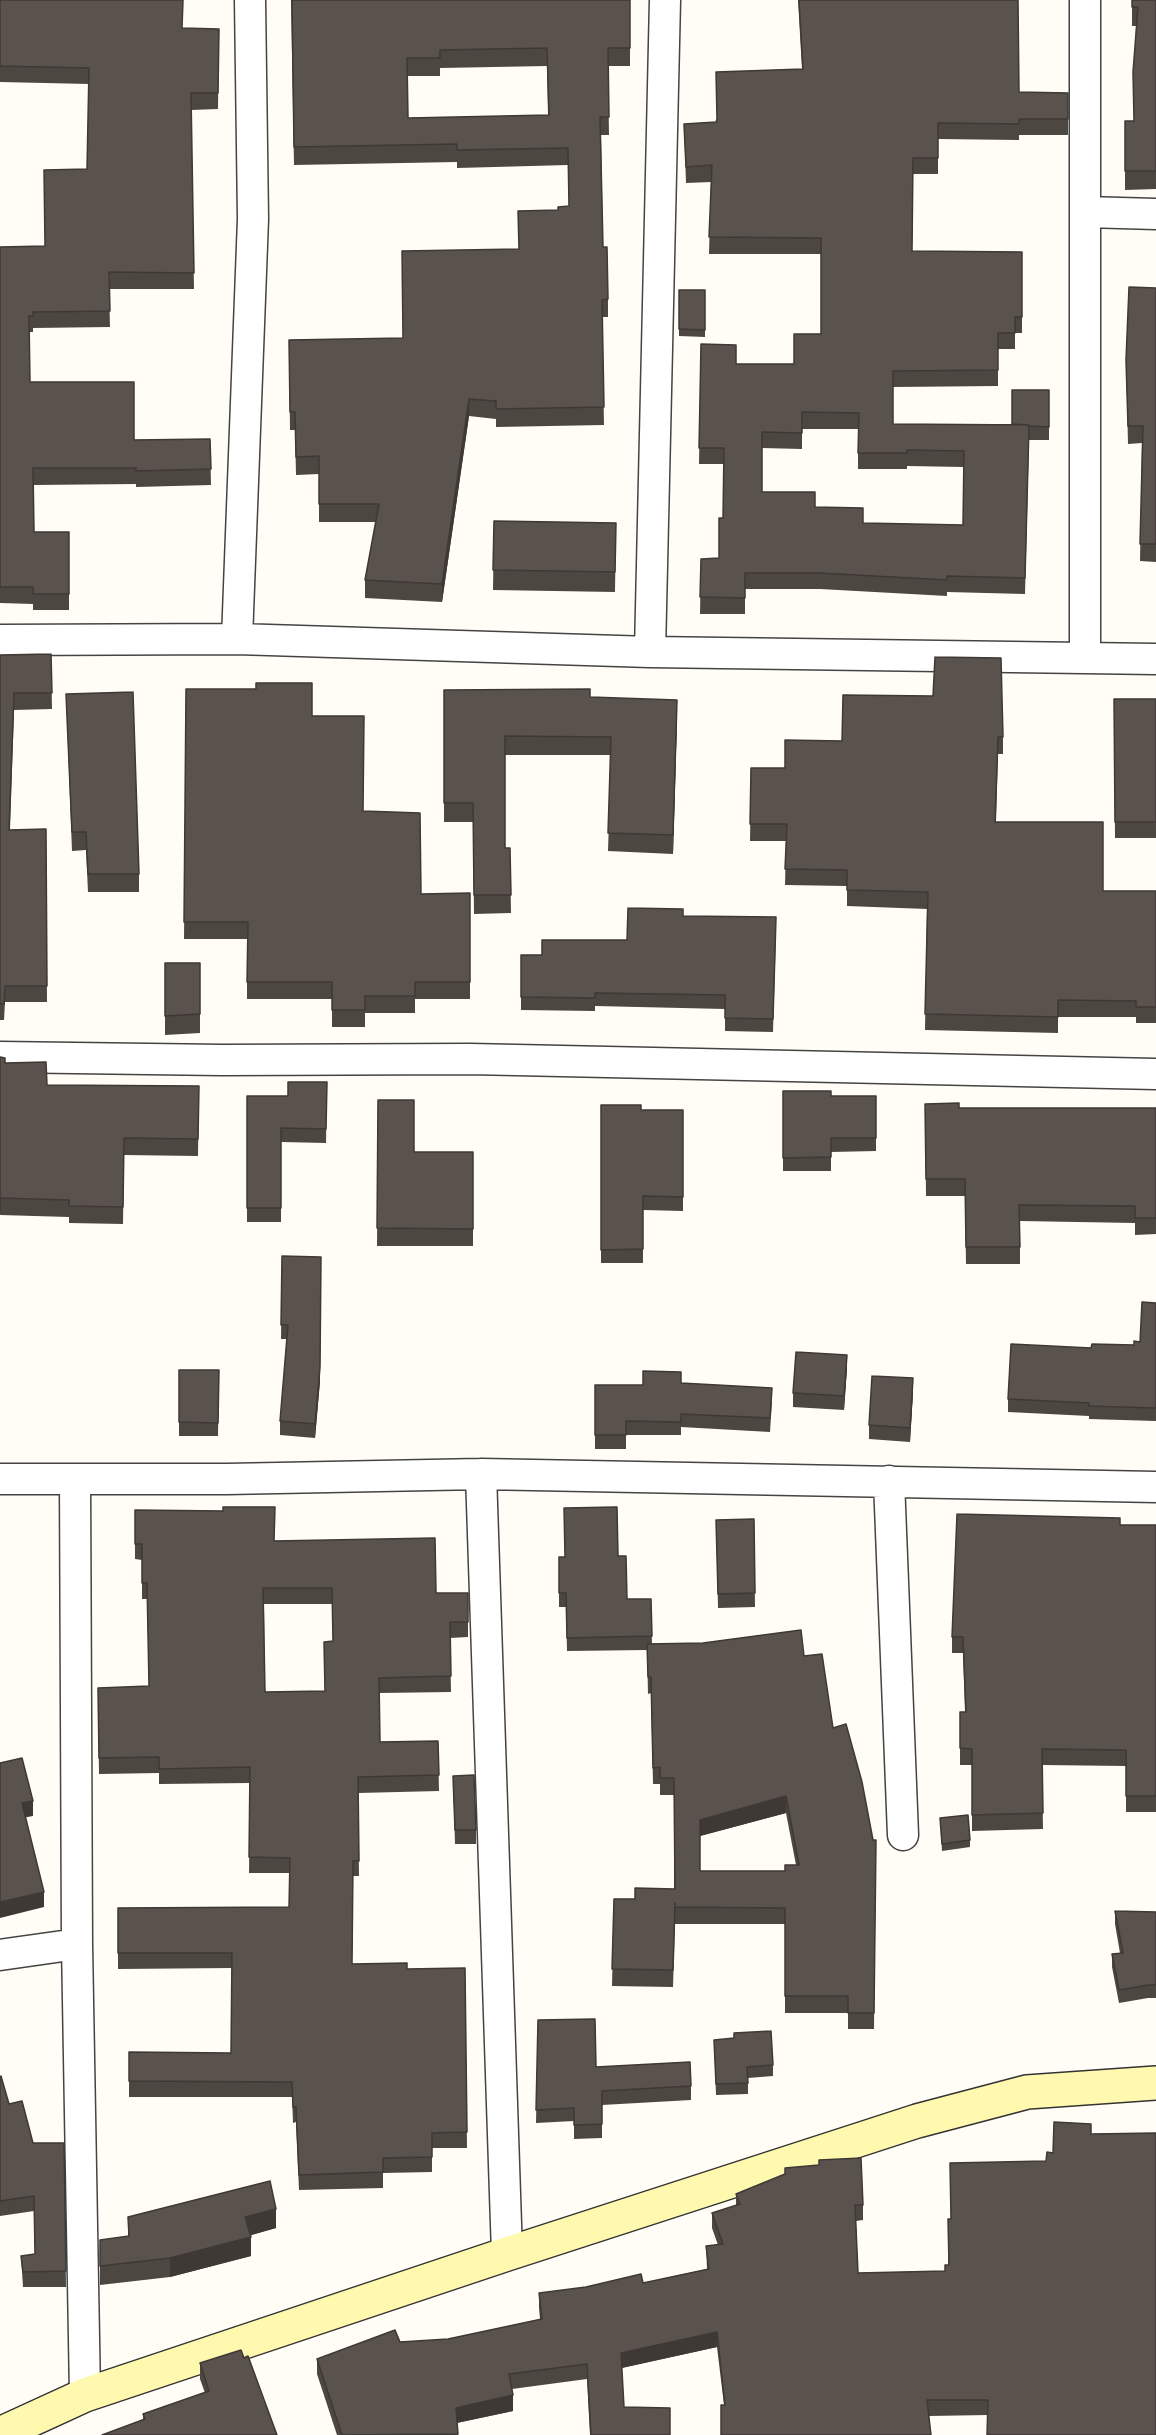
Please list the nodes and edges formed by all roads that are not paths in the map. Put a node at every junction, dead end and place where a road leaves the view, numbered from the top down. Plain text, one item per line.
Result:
1 (250, 0) edge
2 (665, 0) edge
3 (1085, 0) edge
4 (1085, 212) junction
5 (1156, 214) edge
6 (237, 639) junction
7 (0, 640) edge
8 (650, 652) junction
9 (1085, 658) junction
10 (1156, 659) edge
11 (0, 1057) edge
12 (1156, 1074) edge
13 (481, 1474) junction
14 (0, 1479) edge
15 (75, 1479) junction
16 (890, 1481) junction
17 (1156, 1486) edge
18 (903, 1835) dead end
19 (77, 1944) junction
20 (0, 1954) edge
21 (1156, 2083) edge
22 (507, 2253) junction
23 (85, 2395) junction
24 (0, 2434) edge

1 - 6 street
2 - 8 street
3 - 4 street
4 - 5 street
4 - 9 street
6 - 7 street
6 - 8 street
8 - 9 street
9 - 10 street
11 - 12 street
13 - 15 street
13 - 16 street
13 - 22 street
14 - 15 street
15 - 19 street
16 - 17 street
16 - 18 street
19 - 20 street
19 - 23 street
21 - 22 street
22 - 23 street
23 - 24 street

